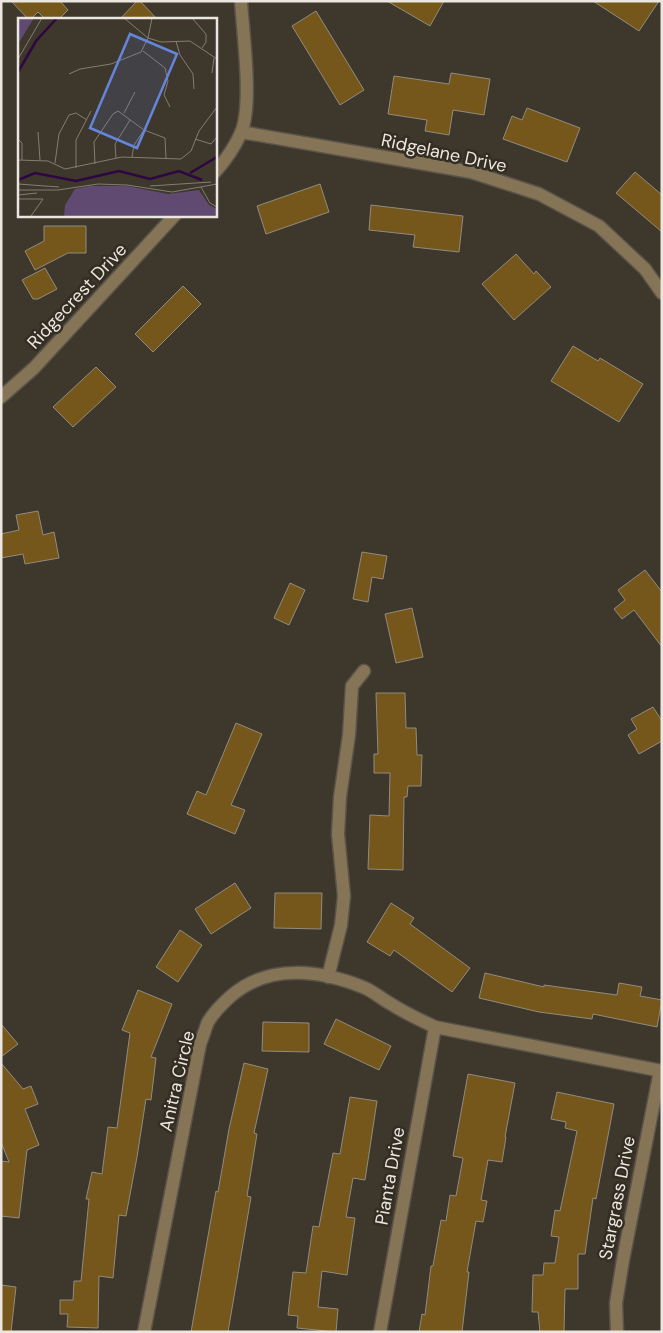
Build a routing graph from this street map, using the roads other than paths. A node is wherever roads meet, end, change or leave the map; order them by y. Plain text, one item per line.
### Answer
1 (241, 1) edge
2 (241, 132) junction
3 (216, 171) edge
4 (174, 216) edge
5 (662, 293) edge
6 (1, 397) edge
7 (364, 671) dead end
8 (328, 977) junction
9 (435, 1027) junction
10 (661, 1071) edge
11 (144, 1332) edge
12 (380, 1332) edge
13 (617, 1332) edge

1 - 2 street
2 - 3 street
2 - 5 street, Ridgelane Drive
4 - 6 street, Ridgecrest Drive
7 - 8 street
8 - 9 street, Anitra Circle
8 - 11 street, Anitra Circle
9 - 10 street, Anitra Circle
9 - 12 street, Pianta Drive
10 - 13 street, Stargrass Drive

